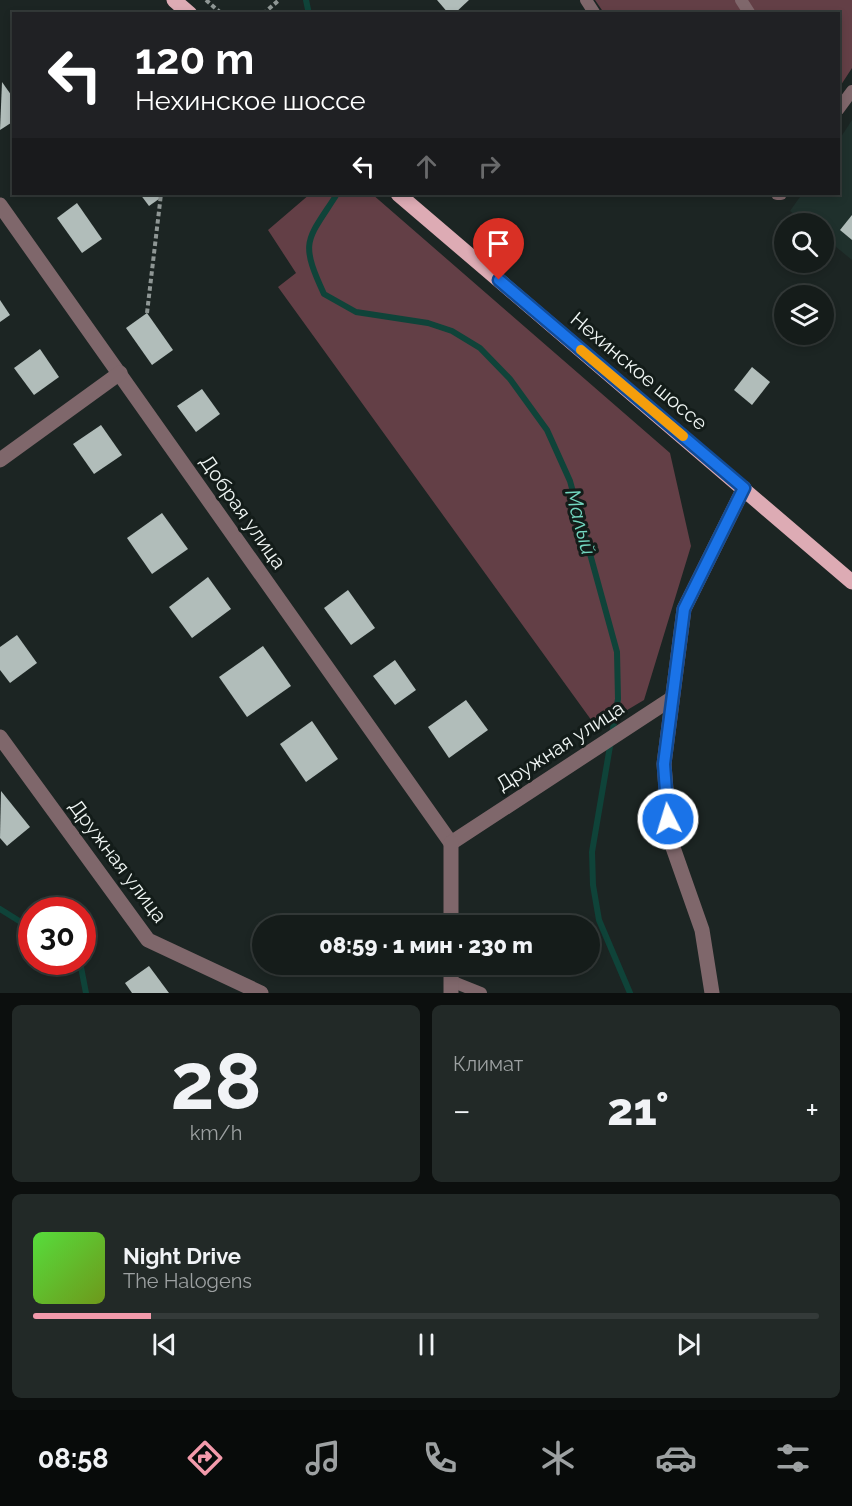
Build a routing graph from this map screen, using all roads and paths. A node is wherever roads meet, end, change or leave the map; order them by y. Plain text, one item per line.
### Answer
1 (174, 0) edge
2 (206, 0) edge
3 (279, 0) edge
4 (188, 12) edge
5 (220, 12) edge
6 (265, 12) edge
7 (852, 91) edge
8 (840, 107) edge
9 (161, 195) edge
10 (399, 195) edge
11 (0, 205) edge
12 (147, 313) dead end
13 (120, 373) junction
14 (0, 460) edge
15 (744, 488) junction
16 (852, 582) edge
17 (671, 699) junction
18 (0, 737) edge
19 (451, 843) junction
20 (451, 915) edge
21 (451, 987) edge
22 (261, 993) edge
23 (481, 993) edge
24 (712, 993) edge

1 - 4 main road
2 - 5 path
3 - 6 path
7 - 8 lane
9 - 12 path
10 - 15 main road, Нехинское шоссе
11 - 13 street, Добрая улица
13 - 14 street
13 - 19 street, Добрая улица
15 - 16 main road, Нехинское шоссе
15 - 17 street
17 - 19 street, Дружная улица
17 - 24 street
18 - 22 street, Дружная улица
19 - 20 street
21 - 23 lane

